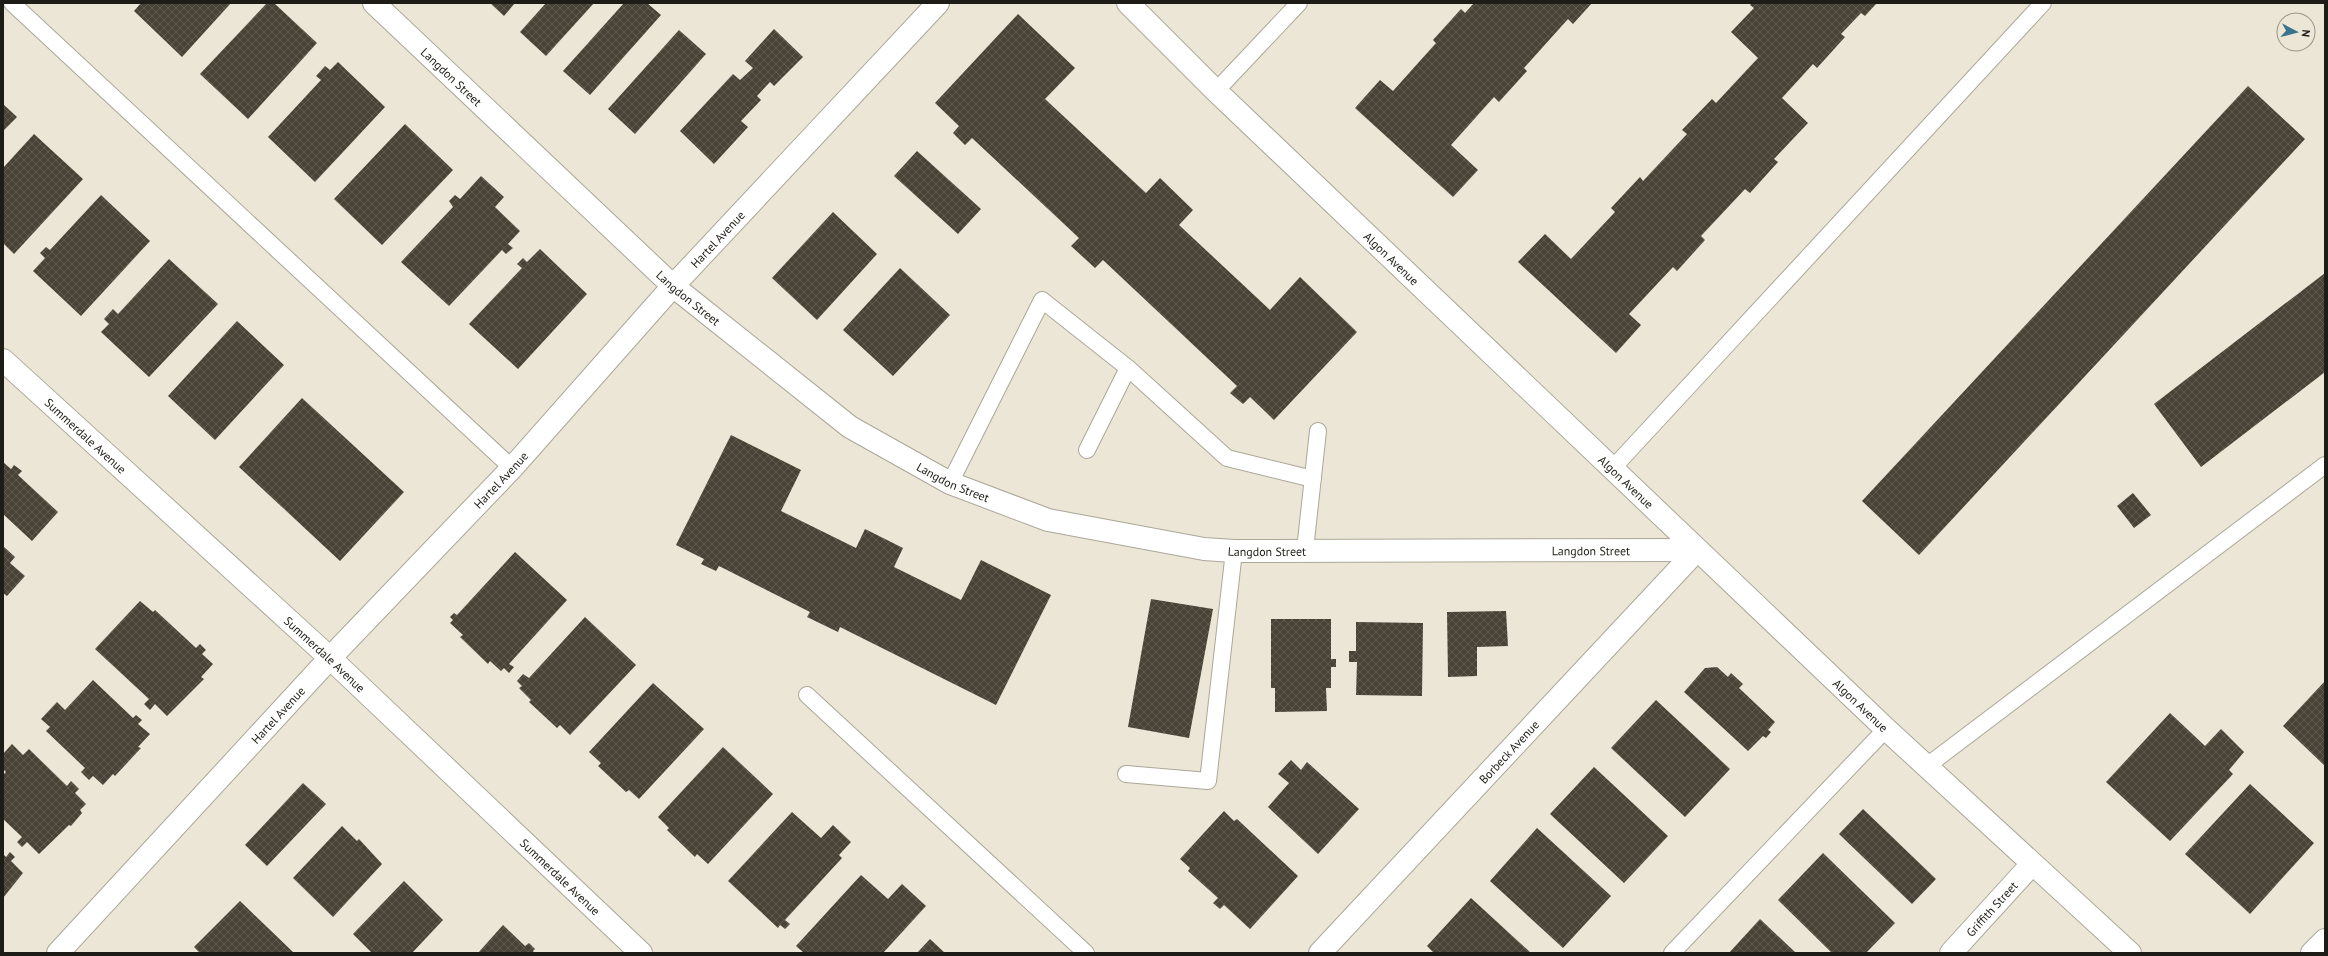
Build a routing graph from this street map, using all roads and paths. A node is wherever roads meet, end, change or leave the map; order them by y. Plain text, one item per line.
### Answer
1 (12, 3) edge
2 (374, 3) edge
3 (938, 3) edge
4 (1128, 3) edge
5 (1299, 3) edge
6 (2043, 3) edge
7 (1216, 91) junction
8 (673, 286) junction
9 (3, 360) edge
10 (1128, 368) junction
11 (1318, 431) dead end
12 (1088, 450) dead end
13 (2325, 465) edge
14 (512, 468) junction
15 (1612, 469) junction
16 (1313, 479) junction
17 (950, 483) junction
18 (1305, 550) junction
19 (1697, 550) junction
20 (1234, 551) junction
21 (330, 658) junction
22 (807, 695) dead end
23 (1886, 729) junction
24 (1927, 766) junction
25 (1126, 774) dead end
26 (2032, 864) junction
27 (2325, 940) edge
28 (58, 953) edge
29 (641, 953) edge
30 (1086, 953) edge
31 (1320, 953) edge
32 (1672, 953) edge
33 (1951, 953) edge
34 (2130, 953) edge
35 (2312, 953) edge

1 - 14 lane
2 - 8 street, Langdon Street
3 - 8 street, Hartel Avenue
4 - 7 street, Algon Avenue
5 - 7 lane
6 - 15 lane
7 - 15 street, Algon Avenue
8 - 14 street, Hartel Avenue
8 - 17 street, Langdon Street
9 - 21 street, Summerdale Avenue
10 - 12 lane
10 - 16 lane
10 - 17 lane
11 - 16 lane
13 - 24 lane
14 - 21 street, Hartel Avenue
15 - 19 street, Algon Avenue
16 - 18 lane
17 - 20 street, Langdon Street
18 - 19 street, Langdon Street
18 - 20 street, Langdon Street
19 - 23 street, Algon Avenue
19 - 31 street, Borbeck Avenue
20 - 25 lane
21 - 28 street, Hartel Avenue
21 - 29 street, Summerdale Avenue
22 - 30 lane
23 - 24 street, Algon Avenue
23 - 32 lane
24 - 26 street, Algon Avenue
26 - 33 street, Griffith Street
26 - 34 street, Algon Avenue
27 - 35 street

